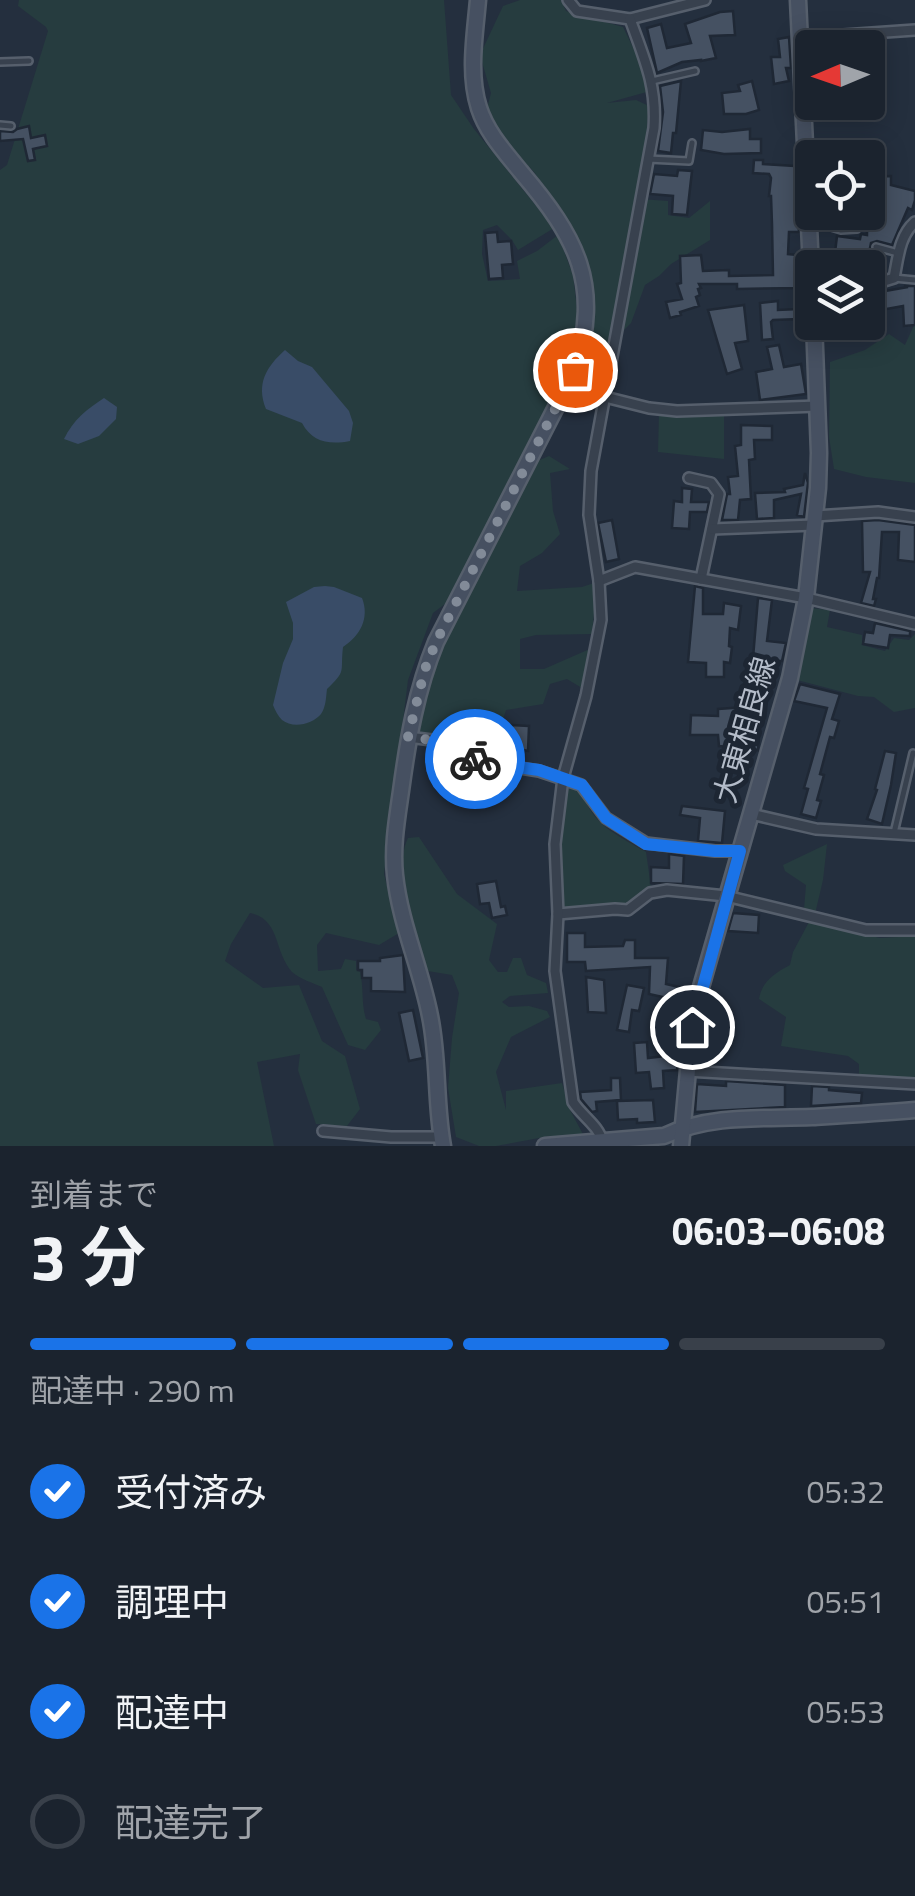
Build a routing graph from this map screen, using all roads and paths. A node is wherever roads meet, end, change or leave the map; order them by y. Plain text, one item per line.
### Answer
1 (478, 0) edge
2 (568, 0) edge
3 (705, 0) edge
4 (798, 0) edge
5 (630, 19) junction
6 (800, 30) edge
7 (915, 30) edge
8 (885, 32) edge
9 (29, 61) dead end
10 (0, 62) edge
11 (695, 72) dead end
12 (652, 81) junction
13 (0, 125) edge
14 (11, 126) dead end
15 (692, 143) dead end
16 (648, 160) junction
17 (915, 222) edge
18 (876, 247) dead end
19 (899, 253) junction
20 (894, 278) junction
21 (915, 280) edge
22 (885, 281) edge
23 (815, 340) edge
24 (605, 397) junction
25 (818, 406) junction
26 (689, 478) dead end
27 (915, 517) edge
28 (814, 521) junction
29 (712, 529) junction
30 (701, 579) junction
31 (599, 581) junction
32 (806, 598) junction
33 (915, 624) edge
34 (408, 737) junction
35 (913, 753) edge
36 (563, 778) junction
37 (751, 814) junction
38 (894, 834) junction
39 (915, 835) edge
40 (740, 851) junction
41 (726, 896) junction
42 (558, 914) junction
43 (915, 930) edge
44 (687, 1071) junction
45 (915, 1084) edge
46 (915, 1110) edge
47 (682, 1127) junction
48 (323, 1130) dead end
49 (442, 1141) edge
50 (602, 1141) junction
51 (545, 1146) edge
52 (682, 1146) edge

1 - 34 street
2 - 5 street
3 - 5 street
4 - 6 street
5 - 12 street
7 - 8 street
9 - 10 lane
11 - 12 lane
12 - 16 street
13 - 14 lane
15 - 16 lane
16 - 24 street
17 - 19 street
18 - 19 lane
19 - 20 street
20 - 21 lane
20 - 22 street
23 - 25 street, 大東相良線
24 - 25 street
24 - 31 street
25 - 28 street, 大東相良線
26 - 29 street
27 - 28 street
28 - 29 street
28 - 32 street, 大東相良線
29 - 30 street
30 - 31 street
30 - 32 street
31 - 36 street
32 - 33 street
32 - 37 street, 大東相良線
34 - 36 street
34 - 49 street
35 - 38 lane
36 - 40 street
36 - 42 street
37 - 38 street
37 - 40 street, 大東相良線
38 - 39 street
40 - 41 street, 大東相良線
41 - 42 street
41 - 43 street
41 - 44 street, 大東相良線
42 - 50 street
44 - 45 street
44 - 47 street, 大東相良線
46 - 47 street
47 - 50 street
47 - 52 street, 大東相良線
48 - 49 street
50 - 51 street

